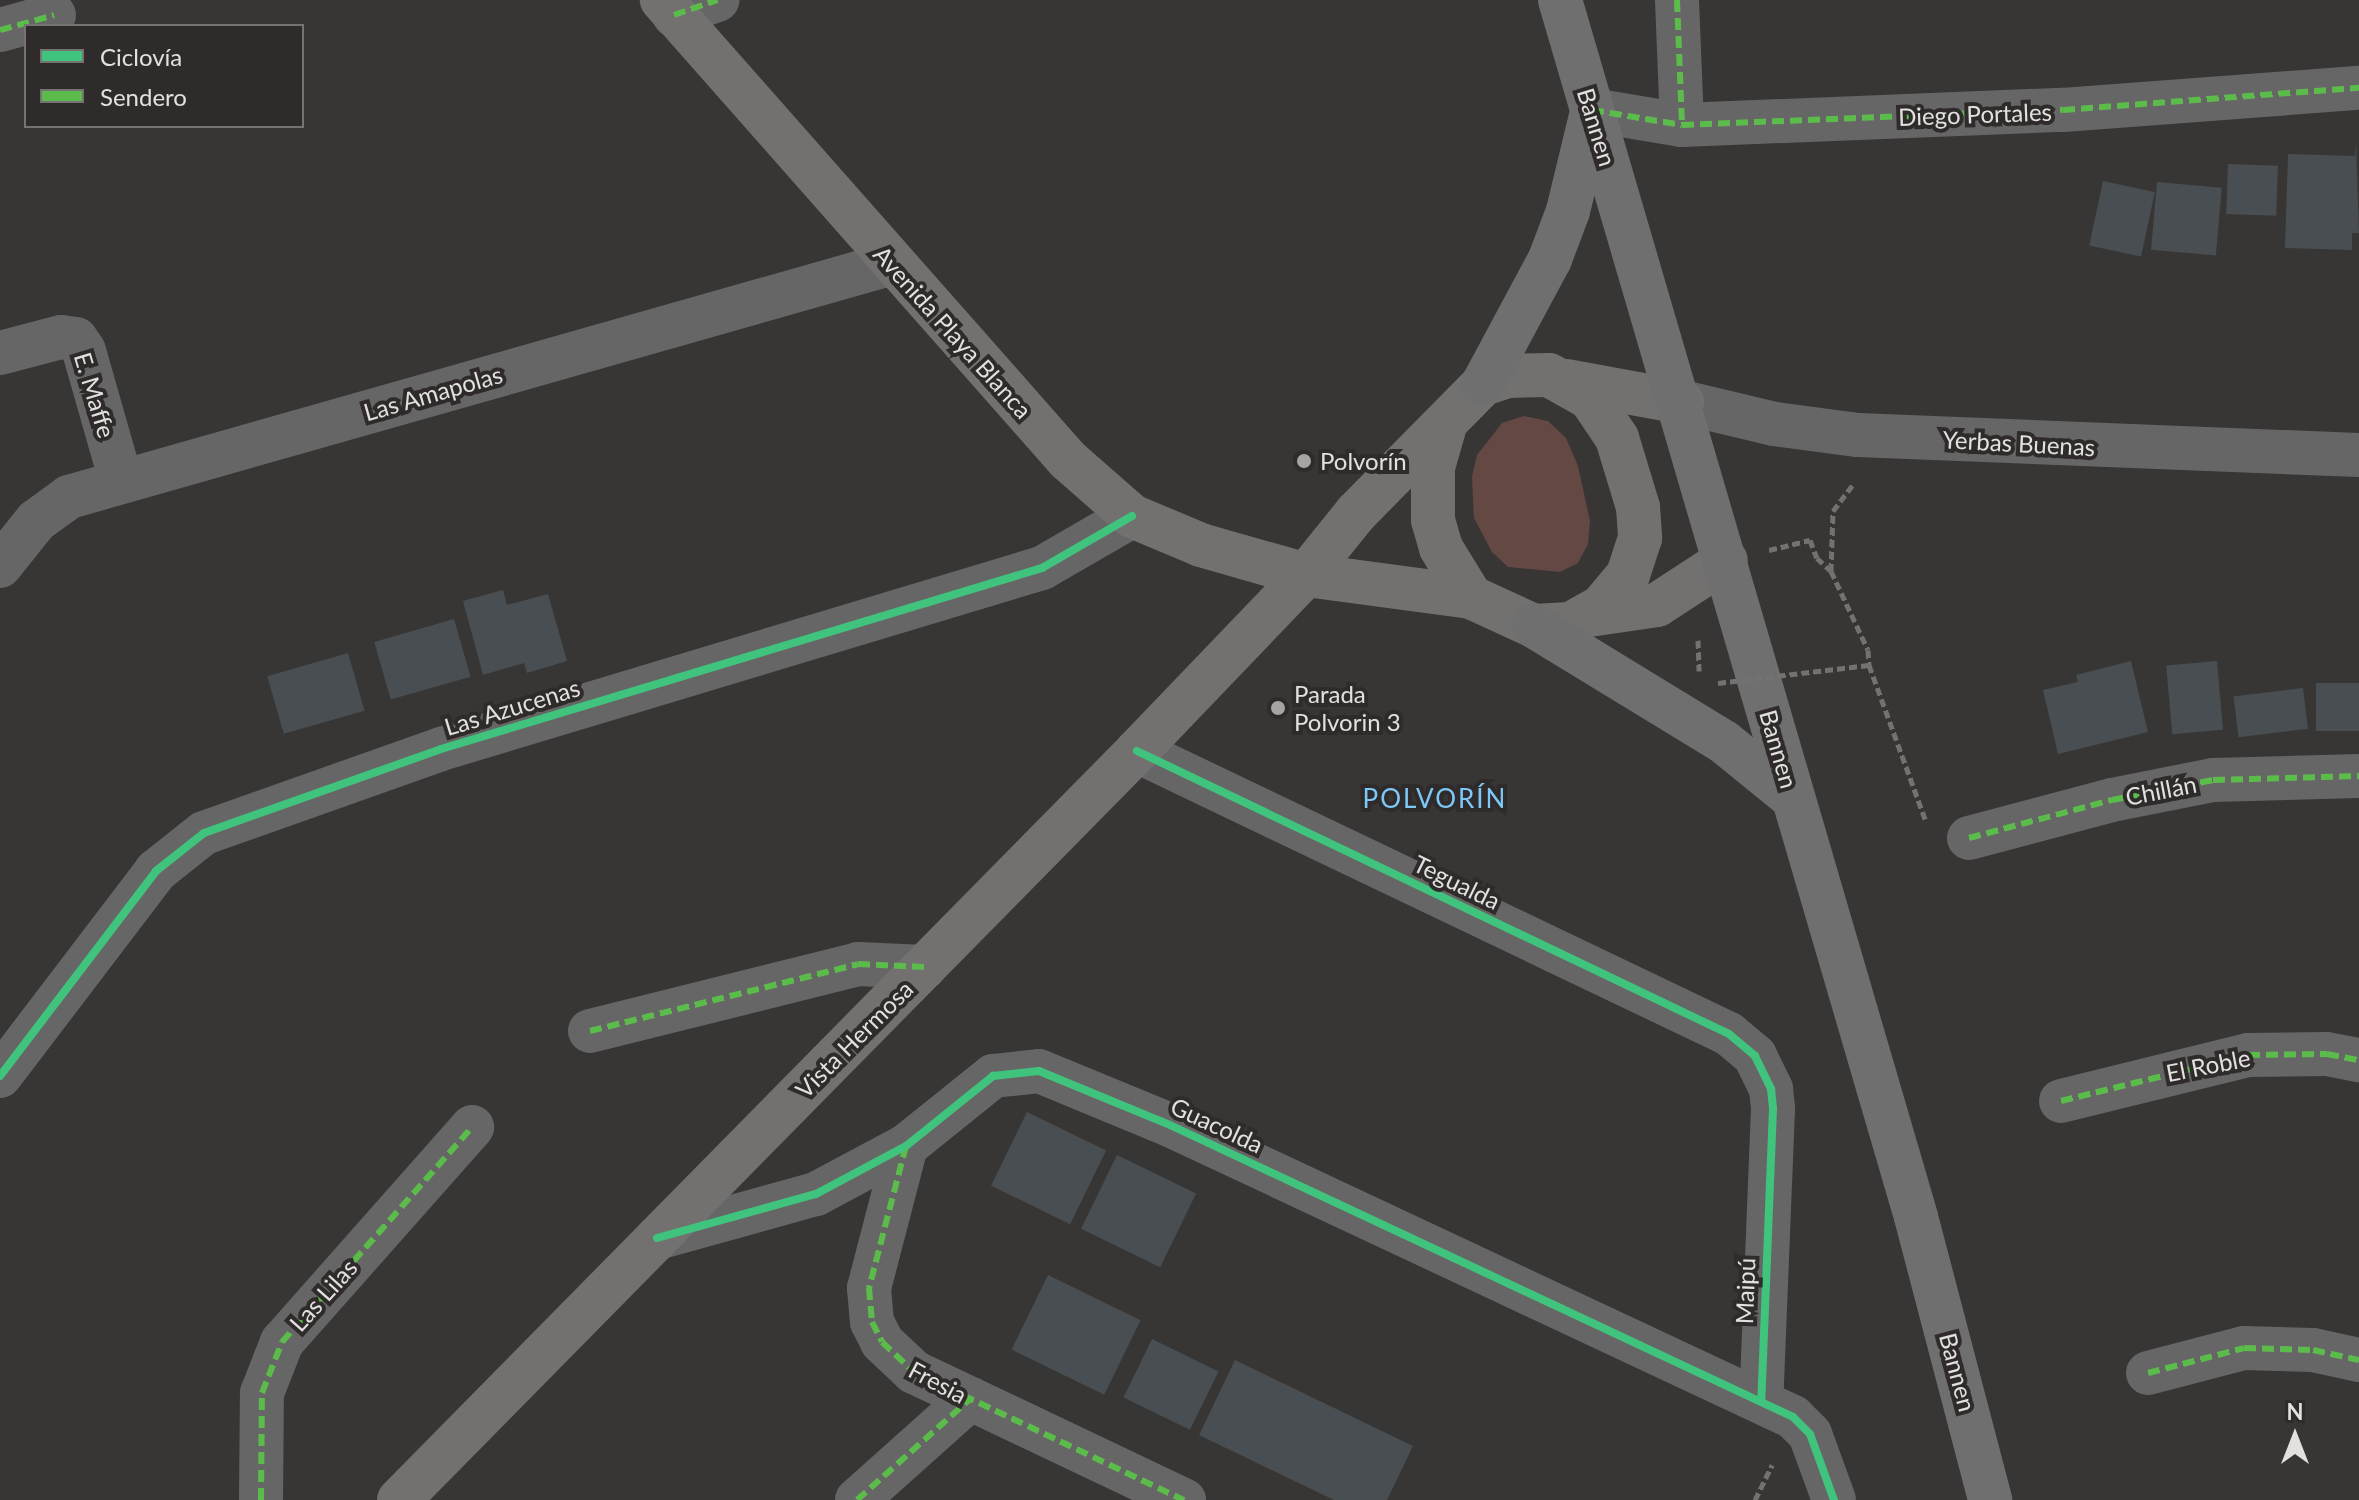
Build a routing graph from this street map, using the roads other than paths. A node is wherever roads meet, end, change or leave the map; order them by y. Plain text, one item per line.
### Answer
1 (717, 0) edge
2 (1560, 0) edge
3 (1677, 0) edge
4 (668, 8) edge
5 (54, 15) dead end
6 (0, 30) edge
7 (2359, 88) edge
8 (1592, 110) junction
9 (1682, 125) junction
10 (893, 263) junction
11 (0, 353) edge
12 (1563, 380) junction
13 (1483, 384) junction
14 (1682, 402) junction
15 (1444, 429) junction
16 (2359, 455) edge
17 (121, 481) junction
18 (1132, 516) junction
19 (1726, 560) junction
20 (0, 566) edge
21 (1306, 575) junction
22 (1471, 597) junction
23 (1589, 615) junction
24 (1534, 626) junction
25 (1137, 751) junction
26 (2359, 776) edge
27 (1793, 798) junction
28 (1969, 838) road end
29 (925, 967) junction
30 (590, 1031) dead end
31 (1755, 1056) joint
32 (2359, 1060) edge
33 (0, 1076) edge
34 (2061, 1101) dead end
35 (472, 1127) dead end
36 (906, 1146) junction
37 (657, 1238) junction
38 (2359, 1360) edge
39 (2148, 1373) dead end
40 (970, 1399) junction
41 (1761, 1402) junction
42 (261, 1500) edge
43 (399, 1500) edge
44 (857, 1500) edge
45 (1184, 1500) edge
46 (1834, 1500) edge
47 (1990, 1500) edge

1 - 4 street
2 - 8 main road, Bannen
3 - 9 street
4 - 10 main road, Avenida Playa Blanca
5 - 6 street
7 - 9 street, Diego Portales
8 - 9 street, Diego Portales
8 - 13 main road
8 - 14 main road, Bannen
10 - 17 street, Las Amapolas
10 - 18 main road, Avenida Playa Blanca
11 - 17 street, E. Maffe
12 - 13 main road
12 - 14 main road
12 - 23 main road
13 - 15 main road, Vista Hermosa
14 - 16 street, Yerbas Buenas
14 - 19 main road, Bannen
15 - 21 main road, Vista Hermosa
15 - 22 main road, Vista Hermosa
17 - 20 street, Las Amapolas
18 - 21 main road, Avenida Playa Blanca
18 - 33 street, Las Azucenas
19 - 23 main road
19 - 27 main road, Bannen
21 - 22 main road
21 - 25 main road, Vista Hermosa
22 - 24 main road
23 - 24 main road
24 - 27 main road
25 - 29 main road, Vista Hermosa
25 - 31 street, Tegualda
26 - 28 street, Chillán
27 - 47 main road, Bannen
29 - 30 street
29 - 37 main road, Vista Hermosa
31 - 41 street, Maipú
32 - 34 street, El Roble
35 - 42 street, Las Lilas
36 - 37 street, Guacolda
36 - 40 street, Fresia
36 - 41 street, Guacolda
37 - 43 main road, Vista Hermosa
38 - 39 street
40 - 44 street
40 - 45 street, Fresia
41 - 46 street

